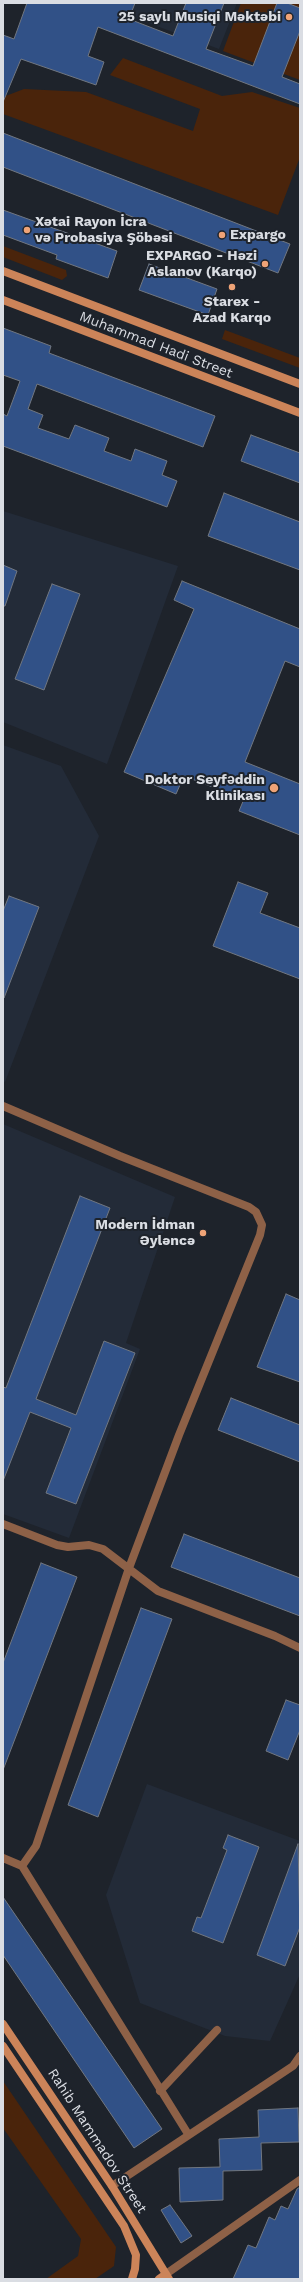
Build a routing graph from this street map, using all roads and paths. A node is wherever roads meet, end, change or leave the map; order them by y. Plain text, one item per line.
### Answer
1 (3, 271) edge
2 (3, 300) edge
3 (300, 384) edge
4 (300, 414) edge
5 (3, 1106) edge
6 (3, 1524) edge
7 (129, 1568) junction
8 (300, 1648) edge
9 (3, 1858) edge
10 (22, 1866) junction
11 (3, 2024) edge
12 (217, 2030) dead end
13 (3, 2046) edge
14 (300, 2056) edge
15 (160, 2091) junction
16 (188, 2134) junction
17 (300, 2180) edge
18 (112, 2186) junction
19 (168, 2276) edge
20 (132, 2279) edge
21 (159, 2279) edge

1 - 3 street, Muhammad Hadi Street
2 - 4 street, Muhammad Hadi Street
5 - 7 street
6 - 7 street
7 - 8 street
7 - 10 street
9 - 10 street
10 - 15 street
11 - 18 street, Rahib Mammadov Street
12 - 15 street
13 - 20 street, Rahib Mammadov Street
14 - 16 street
15 - 16 street
16 - 18 street
17 - 19 street
18 - 19 street, Rahib Mammadov Street
19 - 21 street

